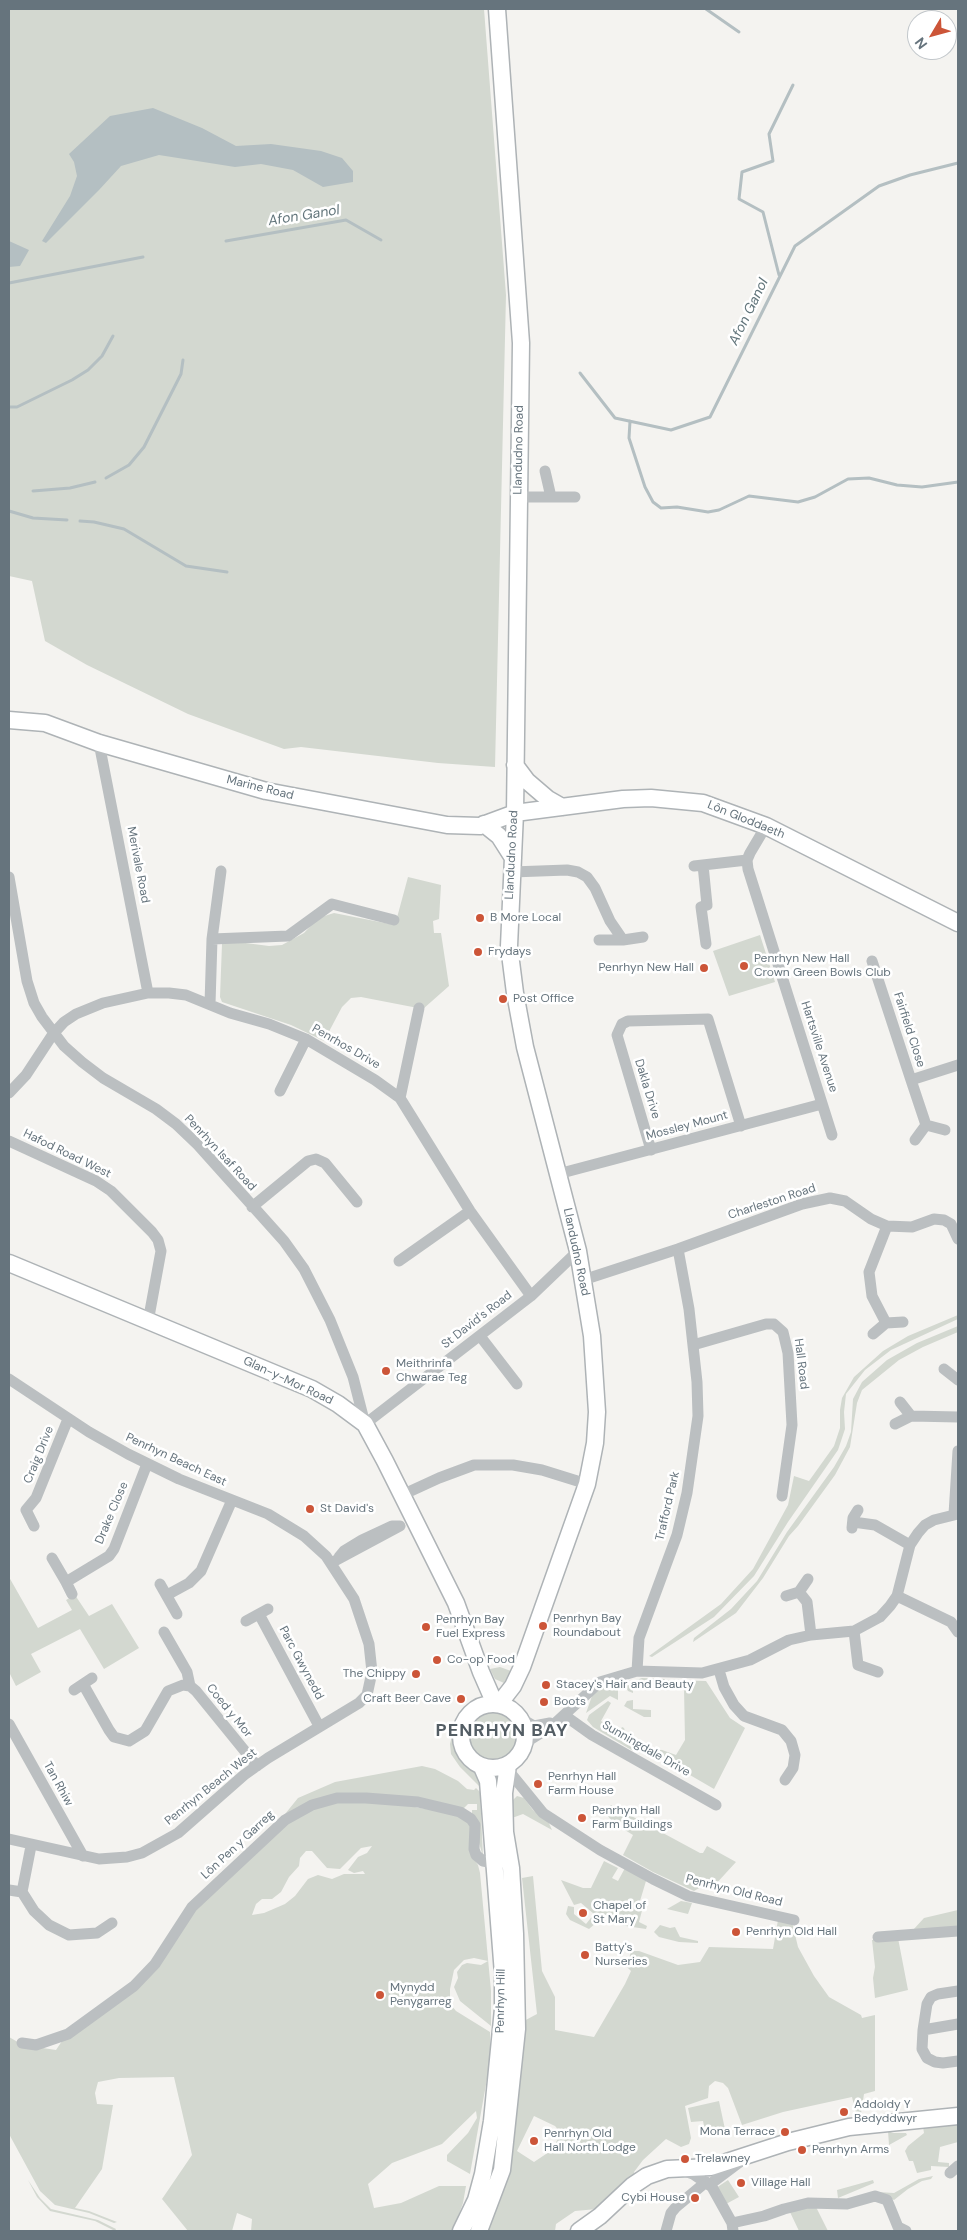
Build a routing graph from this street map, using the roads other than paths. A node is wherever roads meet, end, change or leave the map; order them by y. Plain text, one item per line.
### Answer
1 (497, 9) edge
2 (545, 471) dead end
3 (519, 497) junction
4 (551, 497) junction
5 (575, 497) dead end
6 (9, 720) edge
7 (100, 743) junction
8 (515, 765) junction
9 (562, 807) junction
10 (515, 814) junction
11 (484, 824) junction
12 (766, 826) junction
13 (747, 860) junction
14 (512, 865) junction
15 (221, 872) dead end
16 (9, 877) edge
17 (394, 920) dead end
18 (958, 923) edge
19 (643, 937) dead end
20 (212, 939) junction
21 (599, 940) dead end
22 (623, 940) junction
23 (706, 944) dead end
24 (872, 961) dead end
25 (148, 993) junction
26 (210, 1004) junction
27 (419, 1008) dead end
28 (53, 1034) junction
29 (306, 1039) junction
30 (958, 1065) edge
31 (911, 1080) junction
32 (280, 1090) dead end
33 (9, 1093) edge
34 (400, 1098) junction
35 (822, 1104) junction
36 (926, 1125) junction
37 (740, 1126) junction
38 (945, 1130) dead end
39 (832, 1135) dead end
40 (915, 1140) dead end
41 (9, 1141) edge
42 (651, 1150) junction
43 (558, 1174) junction
44 (356, 1196) dead end
45 (252, 1207) junction
46 (470, 1211) junction
47 (886, 1226) junction
48 (958, 1239) edge
49 (678, 1249) junction
50 (578, 1251) junction
51 (399, 1261) dead end
52 (9, 1263) edge
53 (583, 1280) junction
54 (531, 1296) junction
55 (148, 1322) junction
56 (903, 1322) dead end
57 (886, 1323) junction
58 (873, 1334) dead end
59 (480, 1336) junction
60 (693, 1346) junction
61 (944, 1369) dead end
62 (9, 1379) edge
63 (958, 1380) edge
64 (517, 1384) dead end
65 (900, 1402) dead end
66 (911, 1416) junction
67 (958, 1417) edge
68 (68, 1419) junction
69 (365, 1424) junction
70 (895, 1424) dead end
71 (958, 1451) edge
72 (148, 1464) junction
73 (587, 1484) junction
74 (402, 1495) junction
75 (782, 1496) dead end
76 (232, 1500) junction
77 (858, 1510) dead end
78 (956, 1514) edge
79 (407, 1523) junction
80 (34, 1526) dead end
81 (910, 1545) junction
82 (52, 1558) dead end
83 (335, 1560) junction
84 (808, 1579) dead end
85 (66, 1582) junction
86 (160, 1584) dead end
87 (799, 1592) junction
88 (72, 1594) dead end
89 (166, 1595) junction
90 (786, 1596) dead end
91 (897, 1596) junction
92 (177, 1614) dead end
93 (246, 1621) dead end
94 (164, 1632) dead end
95 (854, 1632) junction
96 (958, 1632) edge
97 (812, 1634) junction
98 (719, 1670) junction
99 (637, 1671) junction
100 (481, 1672) junction
101 (878, 1672) dead end
102 (517, 1679) junction
103 (83, 1684) dead end
104 (190, 1686) junction
105 (497, 1704) junction
106 (476, 1709) junction
107 (519, 1716) junction
108 (561, 1717) junction
109 (9, 1724) edge
110 (319, 1726) junction
111 (524, 1746) junction
112 (256, 1766) junction
113 (482, 1767) junction
114 (508, 1768) junction
115 (785, 1780) dead end
116 (521, 1786) junction
117 (504, 1793) junction
118 (716, 1805) dead end
119 (9, 1840) edge
120 (31, 1846) junction
121 (82, 1856) junction
122 (494, 1863) junction
123 (9, 1890) edge
124 (22, 1892) junction
125 (794, 1920) dead end
126 (112, 1923) dead end
127 (958, 1931) edge
128 (878, 1937) dead end
129 (958, 1991) edge
130 (958, 2024) edge
131 (922, 2030) junction
132 (22, 2043) dead end
133 (958, 2061) edge
134 (958, 2116) edge
135 (746, 2156) junction
136 (676, 2168) junction
137 (708, 2183) junction
138 (733, 2228) edge
139 (461, 2231) edge
140 (479, 2231) edge
141 (579, 2231) edge
142 (666, 2231) edge
143 (906, 2231) edge

1 - 3 main road, Llandudno Road
2 - 4 street
3 - 4 street
3 - 8 main road, Llandudno Road
4 - 5 street
6 - 7 main road, Marine Road
7 - 11 main road, Marine Road
7 - 25 street, Merivale Road
8 - 9 main road
8 - 10 main road, Llandudno Road
9 - 10 main road, Lôn Gloddaeth
9 - 12 main road, Lôn Gloddaeth
10 - 11 main road, Marine Road
10 - 14 main road, Llandudno Road
11 - 14 main road
12 - 13 street
12 - 18 main road, Lôn Gloddaeth
13 - 23 street
13 - 35 street, Hartsville Avenue
14 - 22 street
14 - 43 main road, Llandudno Road
15 - 20 street
16 - 28 street, Penrhyn Isaf Road
17 - 20 street
19 - 22 street
20 - 26 street
21 - 22 street
24 - 31 street, Fairfield Close
25 - 26 street, Penrhos Drive
25 - 28 street, Penrhos Drive
26 - 29 street, Penrhos Drive
27 - 34 street
28 - 33 street, Penrhos Drive
28 - 45 street, Penrhyn Isaf Road
29 - 32 street
29 - 34 street, Penrhos Drive
30 - 31 street, Fairfield Close
31 - 36 street, Fairfield Close
34 - 46 street, Penrhos Drive
35 - 37 street, Mossley Mount
35 - 39 street, Hartsville Avenue
36 - 38 street
36 - 40 street
37 - 42 street, Mossley Mount
37 - 42 street, Dakla Drive
41 - 55 street, Hafod Road West
42 - 43 street, Mossley Mount
43 - 50 main road, Llandudno Road
44 - 45 street
45 - 69 street, Penrhyn Isaf Road
46 - 51 street
46 - 54 street, Penrhos Drive
47 - 48 street, Charleston Road
47 - 49 street, Charleston Road
47 - 57 street
49 - 53 street, Charleston Road
49 - 60 street, Trafford Park
50 - 53 main road, Llandudno Road
50 - 54 street, St David's Road
52 - 55 main road, Glan-y-Mor Road
53 - 73 main road, Llandudno Road
54 - 59 street, St David's Road
55 - 69 main road, Glan-y-Mor Road
56 - 57 street
57 - 58 street
59 - 64 street
59 - 69 street, St David's Road
60 - 75 street, Hall Road
60 - 99 street, Trafford Park
61 - 63 street
62 - 68 street, Penrhyn Beach East
65 - 66 street
66 - 67 street
66 - 70 street
68 - 72 street, Penrhyn Beach East
68 - 80 street, Craig Drive
69 - 74 main road, Glan-y-Mor Road
71 - 78 street
72 - 76 street, Penrhyn Beach East
72 - 85 street, Drake Close
73 - 74 street
73 - 102 main road, Llandudno Road
74 - 79 main road, Glan-y-Mor Road
76 - 83 street, Penrhyn Beach East
76 - 89 street
77 - 81 street
78 - 81 street
79 - 83 street
79 - 100 main road, Glan-y-Mor Road
81 - 91 street
82 - 85 street
83 - 110 street, Penrhyn Beach West
84 - 87 street
85 - 88 street
86 - 89 street
87 - 90 street
87 - 97 street
89 - 92 street
91 - 95 street
91 - 96 street
93 - 110 street, Parc Gwynedd
94 - 104 street, Coed y Mor
95 - 97 street
95 - 101 street
97 - 98 street
98 - 99 street
98 - 115 street
99 - 108 street
100 - 105 main road
100 - 106 main road
102 - 105 main road, Llandudno Road
102 - 107 main road, Llandudno Road
103 - 104 street, Coed y Mor
104 - 112 street, Coed y Mor
105 - 106 main road
105 - 107 main road
106 - 113 main road
107 - 108 street
107 - 111 main road
108 - 111 street
108 - 118 street, Sunningdale Drive
109 - 121 street, Tan Rhiw
110 - 112 street, Penrhyn Beach West
111 - 114 main road
112 - 121 street, Penrhyn Beach West
113 - 114 main road
113 - 122 main road, Penrhyn Hill
114 - 116 street, Penrhyn Old Road
114 - 117 main road, Penrhyn Hill
116 - 117 street
116 - 125 street, Penrhyn Old Road
117 - 140 main road, Penrhyn Hill
119 - 120 street, Penrhyn Beach West
120 - 121 street, Penrhyn Beach West
120 - 124 street
122 - 132 street, Lôn Pen y Garreg
122 - 139 main road, Penrhyn Hill
123 - 124 street
124 - 126 street
127 - 128 street
129 - 131 street
130 - 131 street
131 - 133 street
134 - 135 main road
135 - 136 main road
135 - 137 street
136 - 137 street
136 - 141 main road
137 - 138 street
137 - 142 street
138 - 143 street

